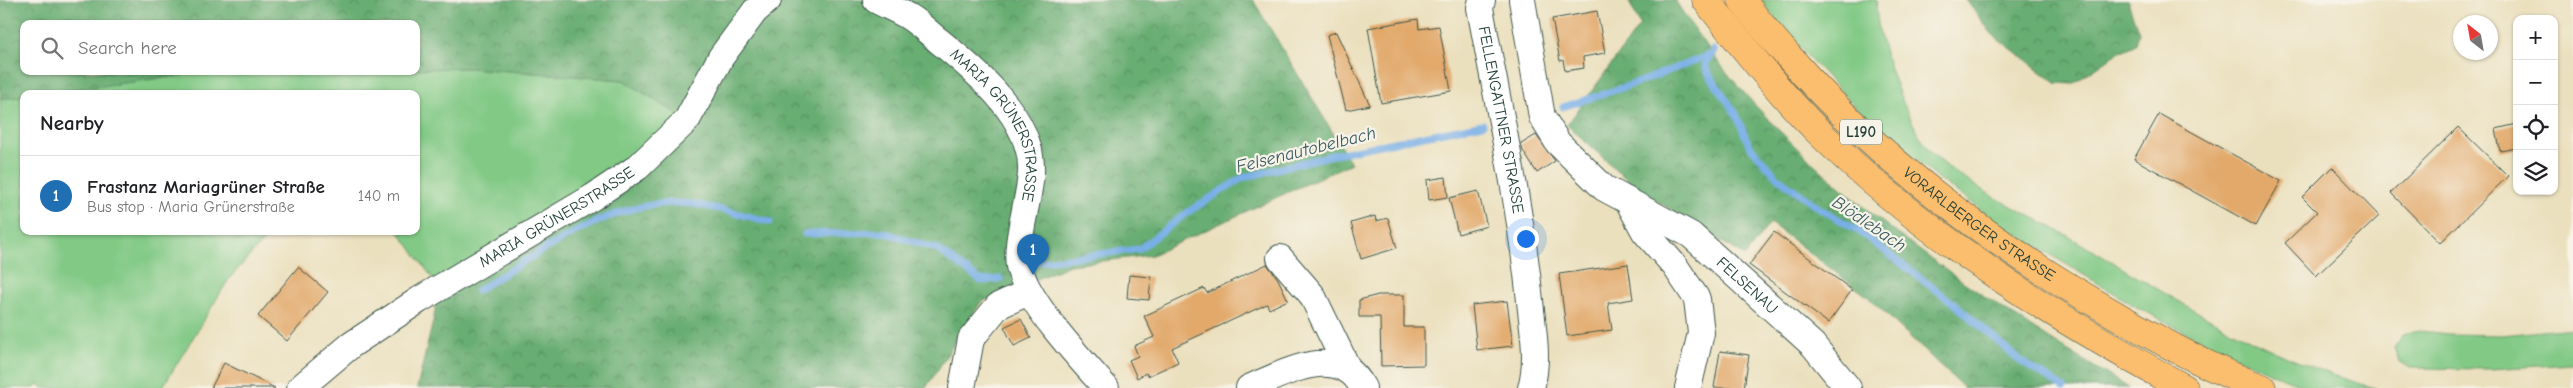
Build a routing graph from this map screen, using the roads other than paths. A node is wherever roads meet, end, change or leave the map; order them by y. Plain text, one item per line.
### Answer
1 (768, 0) edge
2 (876, 0) edge
3 (1482, 0) edge
4 (1522, 0) edge
5 (1706, 0) edge
6 (1742, 0) edge
7 (1628, 201) junction
8 (1280, 258) dead end
9 (1028, 292) junction
10 (1356, 379) edge
11 (300, 388) edge
12 (962, 388) edge
13 (1106, 388) edge
14 (1249, 388) edge
15 (1531, 388) edge
16 (1688, 388) edge
17 (1848, 388) edge
18 (2184, 388) edge
19 (2262, 388) edge

1 - 11 street, MARIA GRÜNERSTRASSE
2 - 9 street, MARIA GRÜNERSTRASSE
3 - 15 street, FELLENGATTNER STRASSE
4 - 7 street, FELSENAU
5 - 18 main road, VORARLBERGER STRASSE / L190
6 - 19 main road, VORARLBERGER STRASSE / L190
7 - 16 street
7 - 17 street, FELSENAU
8 - 10 street
9 - 12 street
9 - 13 street, MARIA GRÜNERSTRASSE
10 - 14 street

